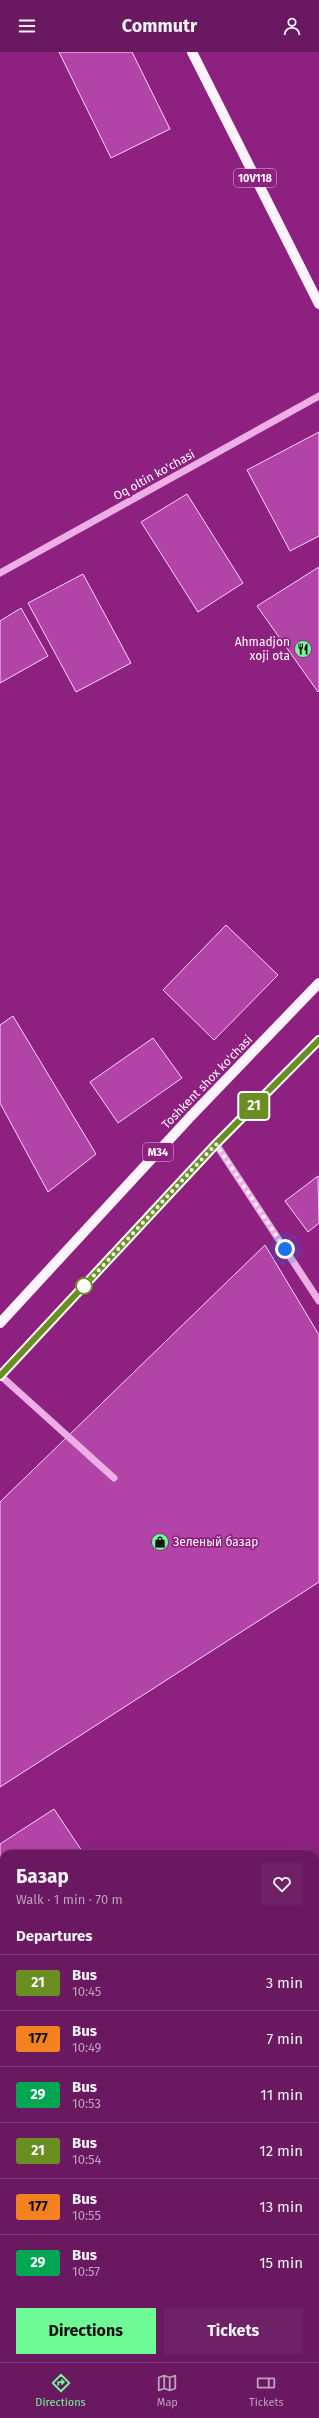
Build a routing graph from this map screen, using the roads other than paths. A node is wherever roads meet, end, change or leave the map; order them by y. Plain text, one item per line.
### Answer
1 (192, 52) edge
2 (319, 304) edge
3 (319, 396) edge
4 (0, 573) edge
5 (319, 983) edge
6 (319, 1040) edge
7 (216, 1144) junction
8 (319, 1301) edge
9 (0, 1322) edge
10 (0, 1376) edge
11 (114, 1478) dead end

1 - 2 main road, 10V118
3 - 4 street, Oq oltin ko'chasi
5 - 9 main road, Toshkent shox ko'chasi / M34
6 - 7 main road
7 - 8 street
7 - 10 main road
10 - 11 street

